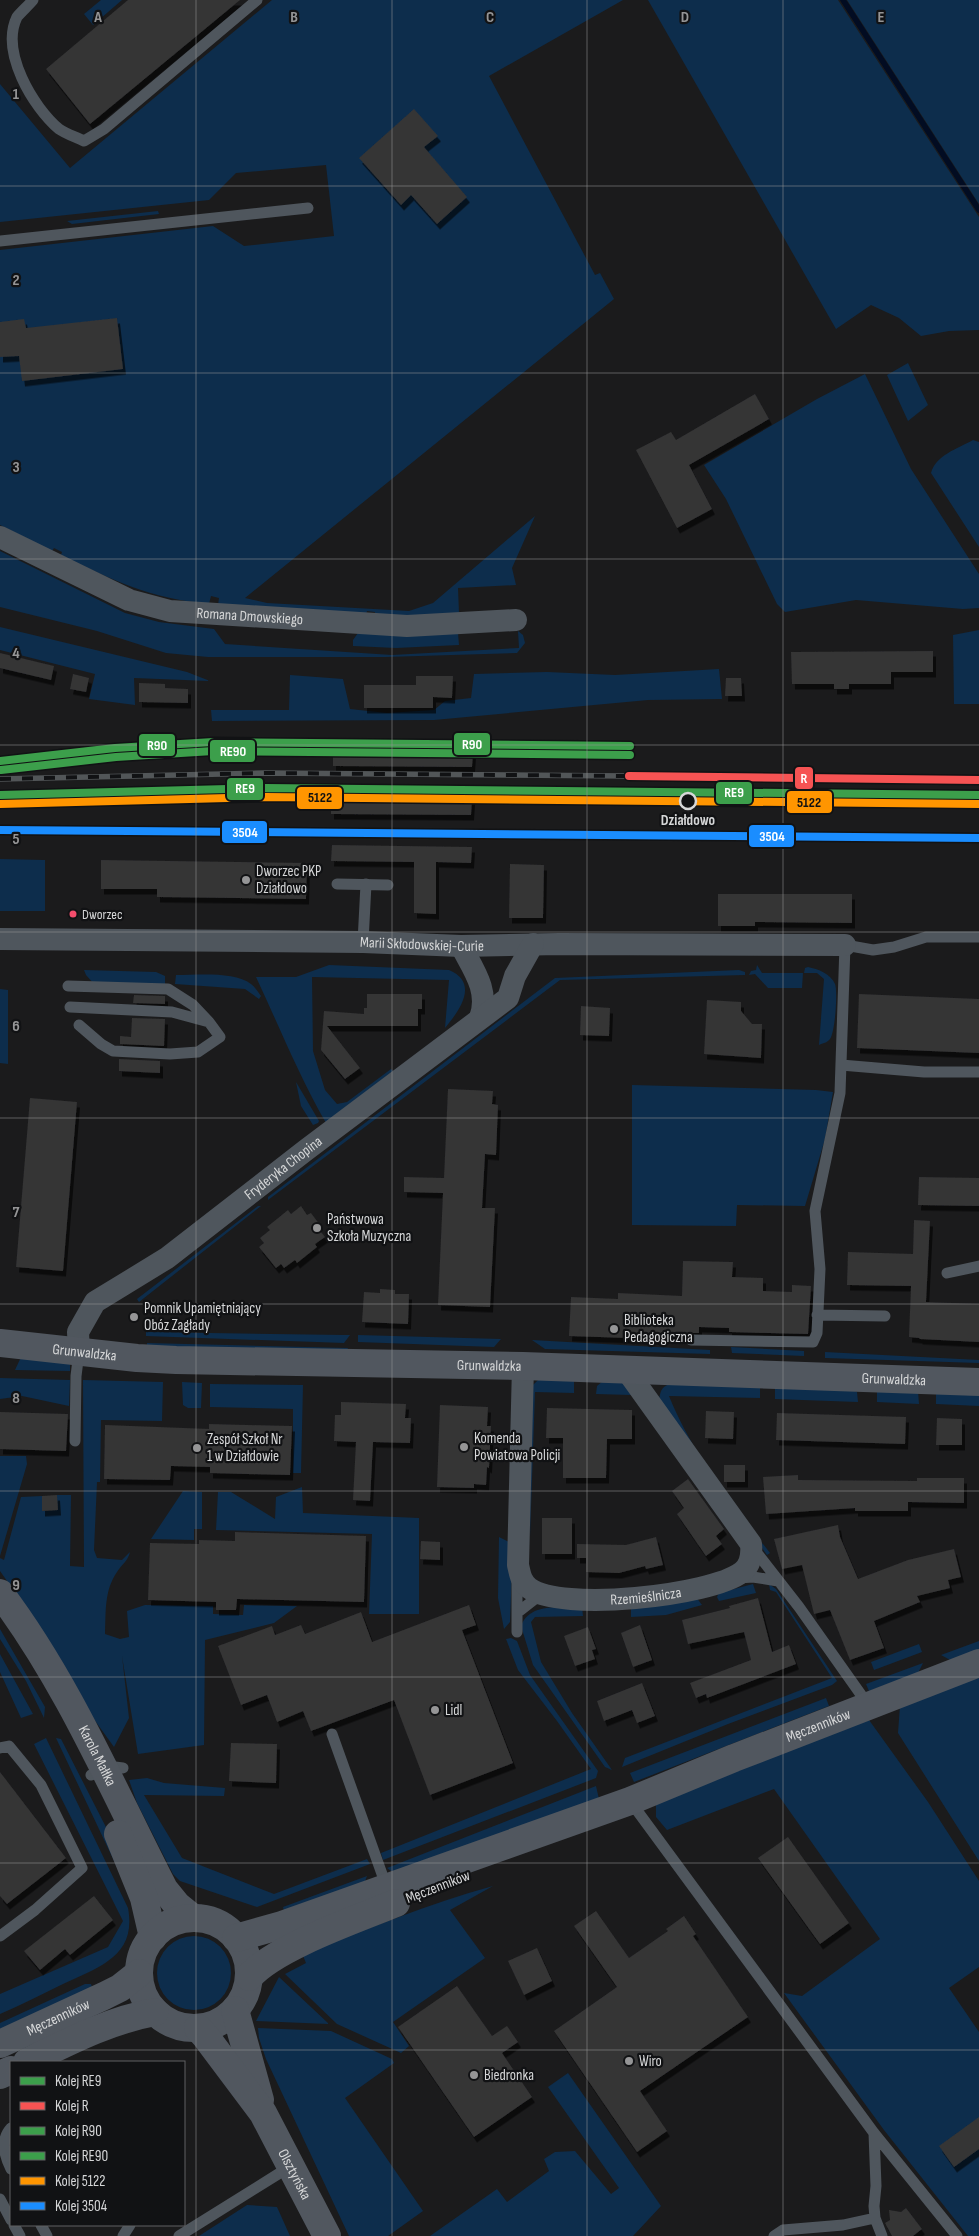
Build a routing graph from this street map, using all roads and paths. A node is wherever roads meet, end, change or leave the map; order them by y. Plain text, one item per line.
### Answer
1 (33, 0) edge
2 (257, 0) edge
3 (308, 208) dead end
4 (0, 241) edge
5 (0, 537) edge
6 (516, 620) dead end
7 (337, 884) dead end
8 (366, 884) junction
9 (388, 885) dead end
10 (979, 937) edge
11 (0, 939) edge
12 (363, 942) junction
13 (533, 944) junction
14 (845, 945) junction
15 (461, 946) junction
16 (498, 946) junction
17 (515, 976) junction
18 (480, 981) junction
19 (68, 986) dead end
20 (70, 1007) dead end
21 (480, 1018) junction
22 (209, 1022) junction
23 (79, 1025) dead end
24 (841, 1065) junction
25 (979, 1072) edge
26 (979, 1266) edge
27 (947, 1273) dead end
28 (817, 1314) junction
29 (885, 1316) dead end
30 (691, 1340) dead end
31 (0, 1343) edge
32 (79, 1352) junction
33 (523, 1366) junction
34 (627, 1371) junction
35 (979, 1382) edge
36 (75, 1441) dead end
37 (751, 1544) junction
38 (518, 1565) junction
39 (730, 1579) junction
40 (778, 1580) junction
41 (0, 1593) edge
42 (540, 1595) junction
43 (517, 1613) junction
44 (0, 1621) edge
45 (517, 1632) dead end
46 (979, 1663) edge
47 (869, 1706) junction
48 (332, 1734) dead end
49 (0, 1748) edge
50 (106, 1771) junction
51 (630, 1800) junction
52 (387, 1888) junction
53 (374, 1912) junction
54 (192, 1918) junction
55 (0, 1936) edge
56 (153, 1936) junction
57 (236, 1938) junction
58 (139, 1973) junction
59 (249, 1977) junction
60 (234, 2010) junction
61 (155, 2012) junction
62 (198, 2028) junction
63 (0, 2044) edge
64 (29, 2061) edge
65 (263, 2114) junction
66 (10, 2129) edge
67 (874, 2133) junction
68 (291, 2166) junction
69 (10, 2167) edge
70 (0, 2199) edge
71 (10, 2218) edge
72 (875, 2218) junction
73 (178, 2236) edge
74 (327, 2236) edge
75 (774, 2236) edge
76 (882, 2236) edge
77 (958, 2236) edge

1 - 2 lane
3 - 4 lane
5 - 6 street, Romana Dmowskiego
7 - 8 lane
8 - 9 lane
8 - 12 lane
10 - 14 lane
11 - 12 street, Marii Skłodowskiej-Curie
12 - 15 street, Marii Skłodowskiej-Curie
13 - 14 street, Marii Skłodowskiej-Curie
13 - 16 street, Marii Skłodowskiej-Curie
13 - 17 street, Fryderyka Chopina
14 - 24 lane
15 - 16 street, Marii Skłodowskiej-Curie
15 - 18 street
16 - 17 street
16 - 18 street
17 - 21 street, Fryderyka Chopina
18 - 21 street
19 - 22 lane
20 - 22 lane
21 - 32 street, Fryderyka Chopina
22 - 23 lane
24 - 25 lane
24 - 28 lane
26 - 27 lane
28 - 29 lane
28 - 30 lane
31 - 32 main road, Grunwaldzka
32 - 33 main road, Grunwaldzka
32 - 36 lane
33 - 34 main road, Grunwaldzka
33 - 38 street
34 - 35 main road, Grunwaldzka
34 - 37 street
37 - 39 street, Rzemieślnicza
37 - 40 lane
38 - 42 street
38 - 43 lane
39 - 40 lane
39 - 42 street, Rzemieślnicza
40 - 47 lane
41 - 50 main road, Karola Małłka
42 - 43 lane
43 - 45 lane
44 - 50 main road, Karola Małłka
46 - 47 main road, Męczenników
47 - 51 main road, Męczenników
48 - 52 lane
49 - 55 lane
50 - 54 main road, Karola Małłka
50 - 56 main road, Karola Małłka
51 - 52 main road, Męczenników
51 - 53 main road, Męczenników
51 - 67 lane
52 - 53 lane
52 - 57 main road, Męczenników
53 - 59 main road, Męczenników
54 - 56 main road
54 - 57 main road
56 - 58 main road
57 - 59 main road
58 - 61 main road
58 - 63 main road, Męczenników
59 - 60 main road
60 - 62 main road
60 - 65 main road, Olsztyńska
61 - 62 main road
61 - 64 main road, Męczenników
62 - 65 main road, Olsztyńska
65 - 68 main road, Olsztyńska
66 - 69 lane
67 - 72 lane
67 - 77 lane
68 - 73 lane
68 - 74 main road, Olsztyńska
70 - 71 lane
72 - 75 lane
72 - 76 lane

